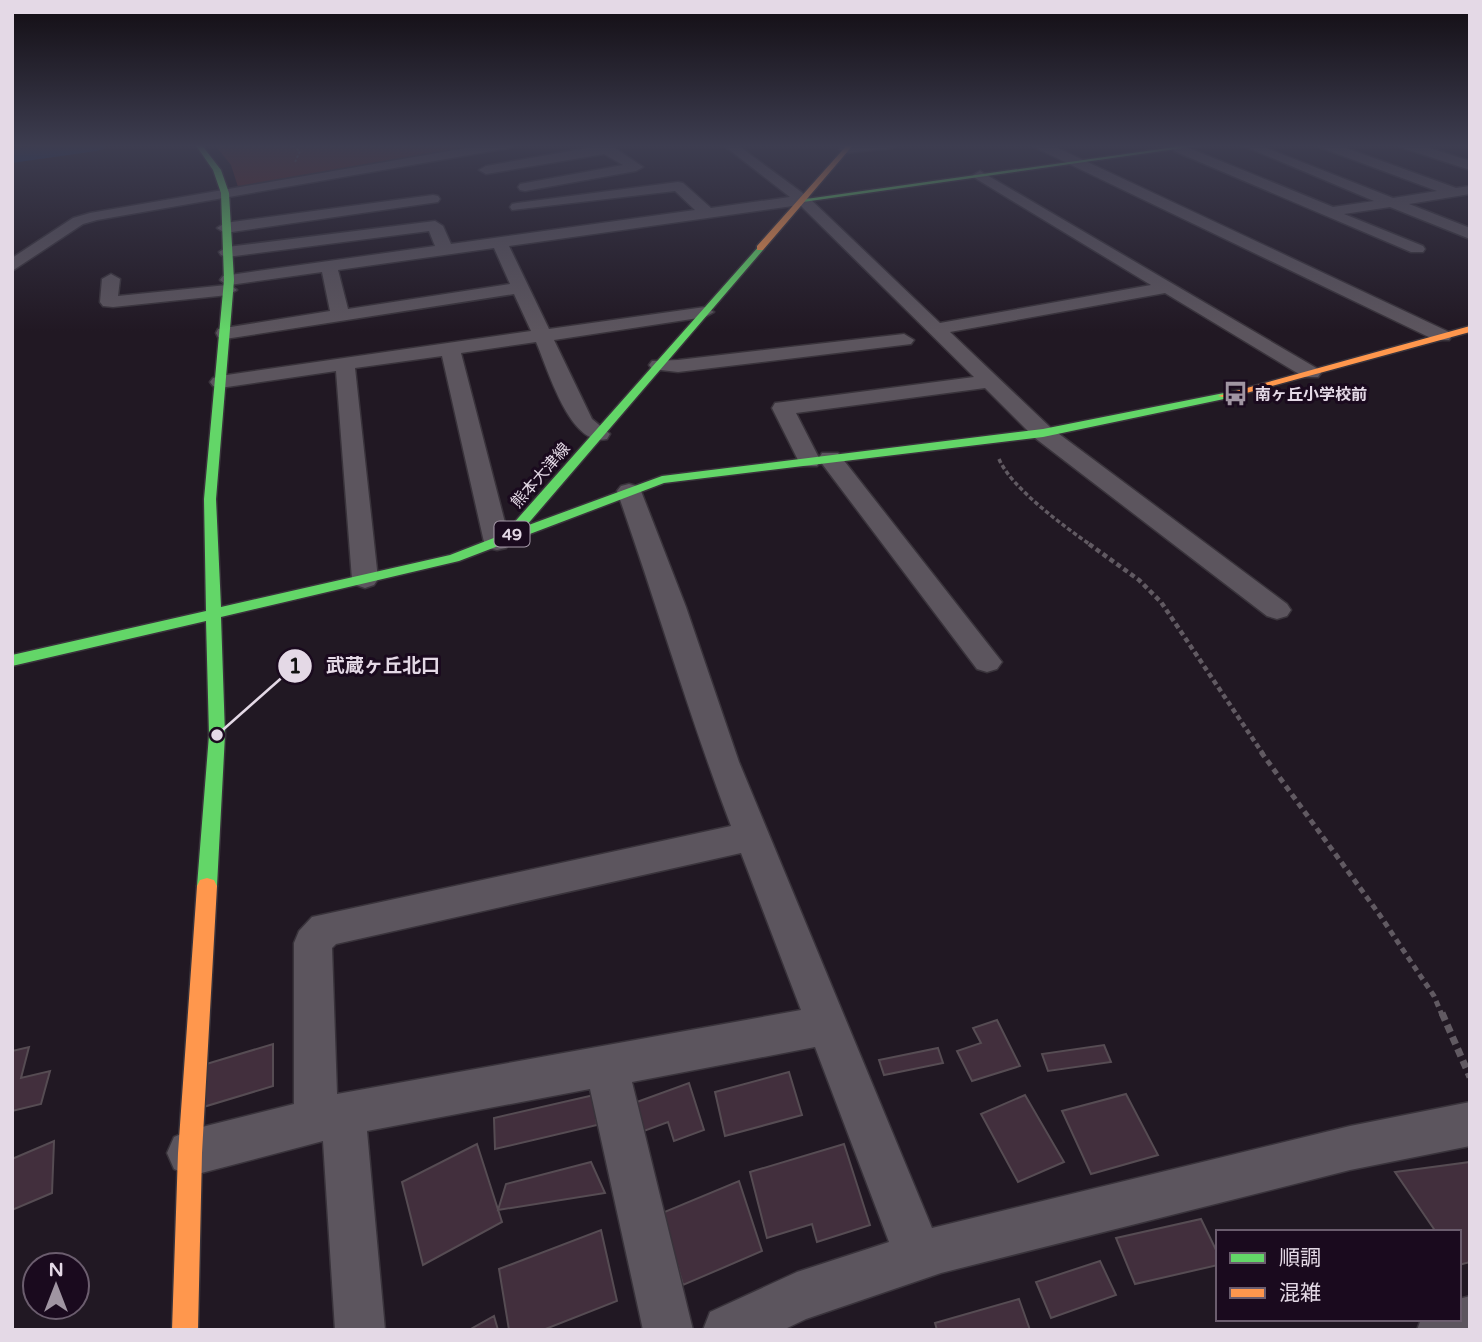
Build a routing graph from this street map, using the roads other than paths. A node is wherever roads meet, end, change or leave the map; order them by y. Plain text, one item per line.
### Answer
1 (156, 207) edge
2 (225, 207) edge
3 (378, 207) edge
4 (517, 207) edge
5 (593, 207) edge
6 (700, 207) edge
7 (758, 207) edge
8 (797, 207) edge
9 (810, 207) edge
10 (1032, 207) edge
11 (1174, 207) edge
12 (1319, 207) edge
13 (1364, 207) edge
14 (1404, 207) edge
15 (1331, 212) junction
16 (708, 214) junction
17 (1297, 218) dead end
18 (529, 222) junction
19 (225, 228) junction
20 (1470, 233) edge
21 (499, 242) junction
22 (1417, 249) dead end
23 (445, 250) junction
24 (227, 252) junction
25 (12, 266) edge
26 (329, 266) junction
27 (111, 279) dead end
28 (229, 285) junction
29 (1168, 287) junction
30 (521, 288) junction
31 (705, 312) junction
32 (340, 315) junction
33 (1470, 329) edge
34 (937, 330) junction
35 (225, 332) junction
36 (544, 335) junction
37 (1442, 337) junction
38 (904, 340) dead end
39 (450, 349) junction
40 (345, 364) junction
41 (659, 365) junction
42 (1311, 373) junction
43 (991, 381) junction
44 (220, 382) junction
45 (1043, 433) junction
46 (599, 434) junction
47 (819, 460) junction
48 (629, 491) junction
49 (503, 540) junction
50 (365, 579) junction
51 (1277, 610) dead end
52 (215, 614) junction
53 (12, 661) edge
54 (987, 662) dead end
55 (753, 836) junction
56 (827, 1025) junction
57 (606, 1064) junction
58 (329, 1117) junction
59 (1470, 1125) edge
60 (190, 1153) junction
61 (919, 1256) junction
62 (1470, 1321) edge
63 (185, 1330) edge
64 (360, 1330) edge
65 (668, 1330) edge
66 (728, 1330) edge
67 (1442, 1330) edge

1 - 25 street
2 - 19 street
3 - 19 street
4 - 18 street
5 - 18 street
6 - 16 street
7 - 16 street
8 - 31 street, 熊本大津線 / 49
9 - 34 street
10 - 29 street
11 - 37 street
12 - 15 street
13 - 15 street
14 - 20 street
15 - 17 street
15 - 22 street
16 - 18 street
18 - 21 street
19 - 24 street
21 - 23 street
21 - 30 street
23 - 24 street
23 - 26 street
24 - 28 street
26 - 28 street
26 - 32 street
27 - 28 street
28 - 35 street
29 - 34 street
29 - 42 street
30 - 32 street
30 - 36 street
31 - 36 street
31 - 41 street, 熊本大津線 / 49
32 - 35 street
33 - 37 street
34 - 43 street
35 - 44 street
36 - 39 street
36 - 46 street
37 - 42 street
38 - 41 street
39 - 40 street
39 - 49 street
40 - 44 street
40 - 50 street
41 - 46 street, 熊本大津線 / 49
42 - 45 street
43 - 45 street
43 - 47 street
44 - 52 street
45 - 47 street
45 - 51 street
46 - 49 street, 熊本大津線 / 49
47 - 48 street
47 - 54 street
48 - 49 street
48 - 55 street
49 - 50 street, 熊本大津線 / 49
50 - 52 street, 熊本大津線 / 49
52 - 53 street, 熊本大津線 / 49
52 - 60 street
55 - 56 street
55 - 58 street
56 - 57 street
56 - 61 street
57 - 58 street
57 - 65 street
58 - 60 street
58 - 64 street
59 - 61 street
60 - 63 street
61 - 66 street
62 - 67 street

